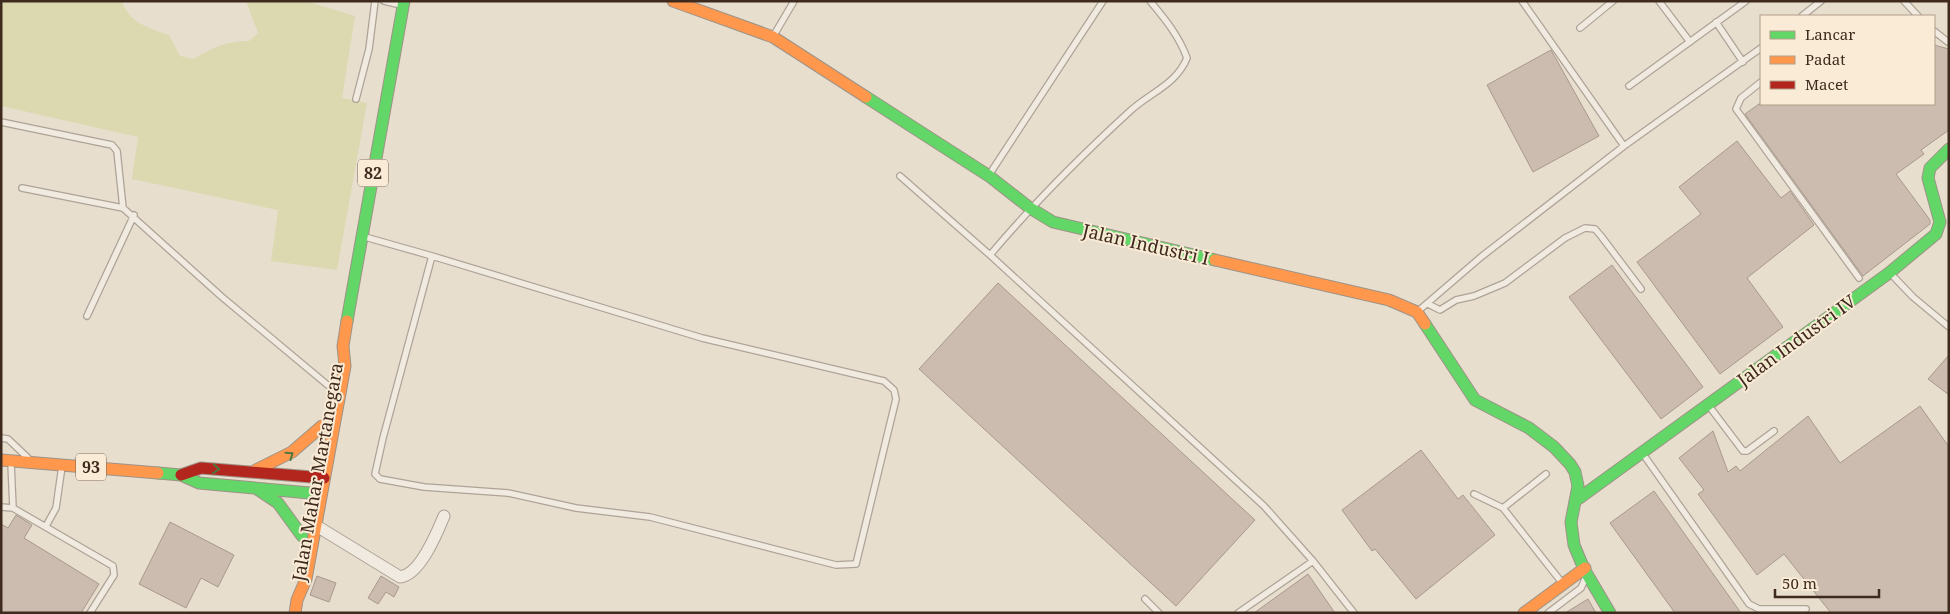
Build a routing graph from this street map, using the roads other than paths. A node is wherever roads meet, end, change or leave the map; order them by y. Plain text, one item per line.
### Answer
1 (376, 1) edge
2 (384, 1) edge
3 (673, 1) edge
4 (794, 1) edge
5 (1103, 1) edge
6 (1150, 1) edge
7 (1522, 1) edge
8 (1613, 1) edge
9 (1659, 1) edge
10 (1746, 1) edge
11 (1821, 1) edge
12 (1904, 1) edge
13 (403, 3) edge
14 (1803, 15) edge
15 (1917, 15) edge
16 (1716, 22) junction
17 (1580, 28) dead end
18 (1935, 33) edge
19 (773, 37) junction
20 (1690, 42) junction
21 (1948, 42) edge
22 (1760, 49) edge
23 (1743, 62) junction
24 (1760, 83) edge
25 (1629, 86) dead end
26 (356, 99) dead end
27 (1, 122) edge
28 (1624, 146) junction
29 (1949, 149) edge
30 (900, 176) dead end
31 (989, 176) junction
32 (22, 188) dead end
33 (123, 208) junction
34 (1030, 208) junction
35 (134, 215) junction
36 (362, 236) junction
37 (990, 255) junction
38 (432, 256) junction
39 (1889, 273) junction
40 (1859, 278) dead end
41 (1641, 289) dead end
42 (1428, 304) junction
43 (1417, 312) junction
44 (87, 316) dead end
45 (1949, 327) edge
46 (343, 346) junction
47 (330, 388) junction
48 (1708, 404) junction
49 (322, 426) junction
50 (1774, 431) dead end
51 (1, 438) edge
52 (1642, 452) junction
53 (6, 460) edge
54 (33, 462) junction
55 (63, 465) junction
56 (251, 472) junction
57 (1546, 474) dead end
58 (181, 475) junction
59 (319, 477) junction
60 (250, 486) junction
61 (316, 493) junction
62 (1474, 494) dead end
63 (1578, 499) junction
64 (1, 507) edge
65 (13, 508) junction
66 (1503, 508) junction
67 (444, 516) dead end
68 (316, 525) junction
69 (46, 526) junction
70 (302, 536) junction
71 (1313, 561) junction
72 (1586, 570) junction
73 (1563, 584) junction
74 (1145, 599) dead end
75 (297, 600) junction
76 (1806, 608) dead end
77 (90, 613) edge
78 (295, 613) edge
79 (1159, 613) edge
80 (1238, 613) edge
81 (1354, 613) edge
82 (1524, 613) edge
83 (1548, 613) edge
84 (1610, 613) edge

1 - 26 lane
2 - 13 lane
3 - 19 main road, Jalan Industri I
4 - 19 lane
5 - 31 lane
6 - 34 lane
7 - 28 lane
8 - 17 lane
9 - 20 lane
10 - 16 lane
11 - 14 lane
12 - 15 lane
13 - 36 main road, Jalan Mahar Martanegara / 82
16 - 20 lane
16 - 23 lane
18 - 21 lane
19 - 31 main road, Jalan Industri I
20 - 25 lane
22 - 23 lane
23 - 28 lane
24 - 40 lane
27 - 33 lane
28 - 42 lane
29 - 39 main road, Jalan Industri IV
30 - 37 lane
31 - 34 main road, Jalan Industri I
32 - 33 lane
33 - 35 lane
34 - 37 lane
34 - 43 main road, Jalan Industri I
35 - 44 lane
35 - 47 lane
36 - 38 lane
36 - 46 main road, Jalan Mahar Martanegara / 82
37 - 71 lane
38 - 38 lane
39 - 45 lane
39 - 48 main road, Jalan Industri IV
41 - 42 lane
42 - 43 lane
43 - 63 main road
46 - 47 main road, Jalan Mahar Martanegara / 82
46 - 59 main road, Jalan Mahar Martanegara / 82
47 - 49 main road, Jalan Mahar Martanegara / 82
48 - 50 lane
48 - 52 main road, Jalan Industri IV
56 -> 49 main road
49 - 59 main road, Jalan Mahar Martanegara / 82
51 - 54 lane
52 - 63 main road, Jalan Industri IV
52 - 76 lane
53 - 54 main road, 93
53 - 65 lane
54 - 55 main road, 93
55 - 58 main road, 93
55 - 69 lane
58 -> 56 main road, 93
56 - 59 main road, 93
57 - 66 lane
58 - 60 main road, 93
59 - 61 main road, Jalan Mahar Martanegara / 82
60 - 61 main road, 93
60 - 70 main road
61 - 68 main road, Jalan Mahar Martanegara / 82
61 - 70 main road, Jalan Mahar Martanegara / 82
62 - 66 lane
63 - 72 main road
64 - 65 lane
65 - 69 lane
66 - 73 lane
67 - 68 street
68 - 75 main road, Jalan Mahar Martanegara / 82
69 - 77 lane
70 - 75 main road, Jalan Mahar Martanegara / 82
71 - 80 lane
71 - 81 lane
72 - 73 main road
72 - 83 lane
72 - 84 main road
73 - 82 main road
74 - 79 lane
75 - 78 main road, Jalan Mahar Martanegara / 82

